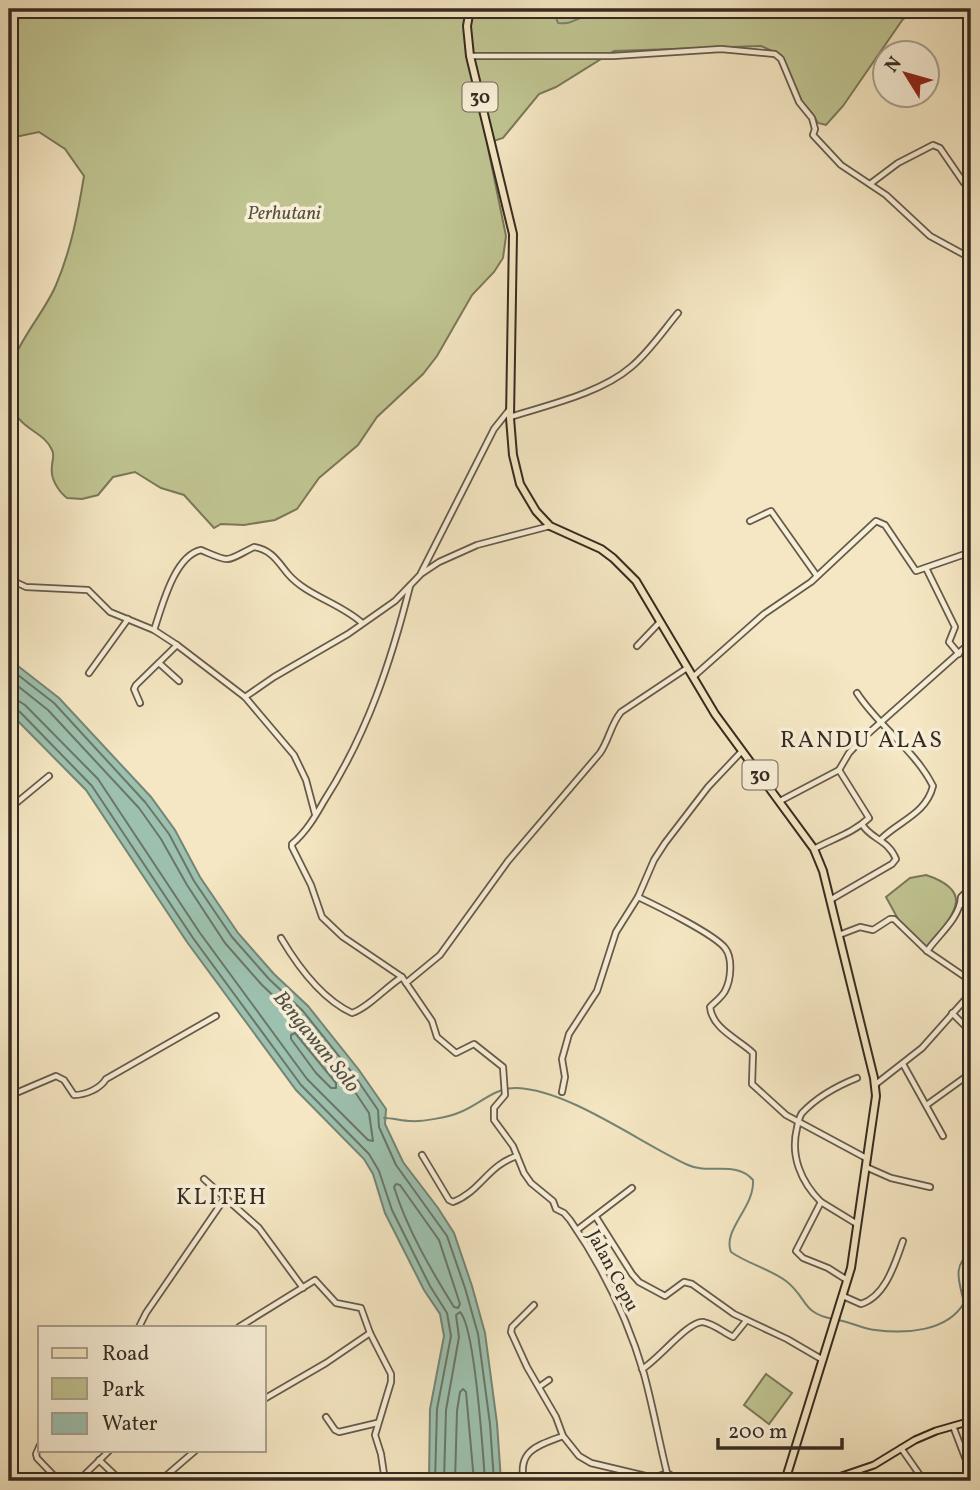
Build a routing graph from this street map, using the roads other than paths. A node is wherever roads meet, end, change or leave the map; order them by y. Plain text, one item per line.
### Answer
1 (470, 9) edge
2 (470, 56) junction
3 (964, 183) dead end
4 (870, 184) junction
5 (971, 249) edge
6 (678, 313) dead end
7 (510, 413) junction
8 (750, 521) dead end
9 (550, 526) junction
10 (13, 549) dead end
11 (971, 552) edge
12 (9, 555) edge
13 (926, 568) junction
14 (421, 574) junction
15 (817, 576) junction
16 (9, 579) edge
17 (410, 586) junction
18 (128, 619) junction
19 (362, 623) junction
20 (659, 623) junction
21 (154, 630) junction
22 (971, 642) edge
23 (177, 645) junction
24 (637, 646) dead end
25 (959, 654) junction
26 (159, 663) junction
27 (687, 668) junction
28 (89, 673) dead end
29 (692, 677) junction
30 (179, 681) dead end
31 (857, 693) dead end
32 (245, 697) junction
33 (140, 703) dead end
34 (881, 724) junction
35 (742, 751) junction
36 (839, 770) junction
37 (49, 776) dead end
38 (780, 801) junction
39 (9, 809) edge
40 (316, 815) junction
41 (862, 824) junction
42 (881, 839) junction
43 (814, 849) junction
44 (971, 887) edge
45 (638, 897) junction
46 (830, 900) junction
47 (961, 904) junction
48 (971, 910) edge
49 (839, 935) junction
50 (281, 938) dead end
51 (927, 951) junction
52 (402, 977) junction
53 (971, 981) edge
54 (406, 983) junction
55 (971, 993) edge
56 (952, 1013) junction
57 (216, 1016) dead end
58 (971, 1032) edge
59 (903, 1064) junction
60 (971, 1073) edge
61 (857, 1078) dead end
62 (876, 1084) junction
63 (562, 1092) dead end
64 (9, 1096) edge
65 (928, 1104) junction
66 (799, 1122) junction
67 (943, 1136) dead end
68 (422, 1155) dead end
69 (517, 1156) junction
70 (866, 1158) junction
71 (865, 1166) junction
72 (204, 1179) dead end
73 (930, 1187) dead end
74 (632, 1188) dead end
75 (225, 1198) junction
76 (821, 1202) junction
77 (596, 1217) junction
78 (857, 1224) junction
79 (577, 1230) junction
80 (903, 1241) dead end
81 (848, 1280) junction
82 (303, 1288) junction
83 (843, 1296) junction
84 (534, 1305) dead end
85 (746, 1321) junction
86 (140, 1326) edge
87 (241, 1326) edge
88 (370, 1333) junction
89 (823, 1360) junction
90 (642, 1369) junction
91 (549, 1380) dead end
92 (539, 1387) junction
93 (266, 1398) edge
94 (326, 1417) dead end
95 (971, 1421) edge
96 (377, 1423) junction
97 (953, 1426) junction
98 (563, 1436) junction
99 (901, 1448) junction
100 (38, 1450) edge
101 (108, 1452) edge
102 (194, 1452) edge
103 (99, 1460) junction
104 (667, 1473) junction
105 (971, 1473) edge
106 (653, 1479) edge
107 (60, 1481) edge
108 (78, 1481) edge
109 (121, 1481) edge
110 (160, 1481) edge
111 (385, 1481) edge
112 (524, 1481) edge
113 (680, 1481) edge
114 (785, 1481) edge
115 (827, 1481) edge
116 (924, 1481) edge

1 - 2 highway, 30
2 - 4 street
2 - 7 highway, 30
3 - 4 street
4 - 5 street
6 - 7 street
7 - 9 highway, 30
7 - 14 street
8 - 15 street
9 - 14 street
9 - 20 highway, 30
10 - 12 street
11 - 13 street
13 - 15 street
13 - 25 street
14 - 17 street
15 - 29 street
16 - 18 street
17 - 19 street
17 - 40 street
18 - 21 street
18 - 28 street
19 - 21 street
19 - 32 street
20 - 24 street
20 - 27 highway, 30
21 - 23 street
22 - 25 street
23 - 26 street
23 - 32 street
25 - 34 street
26 - 30 street
26 - 33 street
27 - 29 highway, 30
27 - 54 street
29 - 35 highway, 30
31 - 34 street
32 - 40 street
34 - 36 street
34 - 42 street
35 - 38 highway, 30
35 - 45 street
36 - 38 street
36 - 41 street
37 - 39 street
38 - 43 highway, 30
40 - 52 street
41 - 42 street
41 - 43 street
42 - 46 street
43 - 46 highway, 30
44 - 47 street
45 - 63 street
45 - 66 street
46 - 49 highway, 30
47 - 48 street
47 - 51 street
49 - 51 street
49 - 62 highway, 30
50 - 52 street
51 - 53 street
52 - 54 street
54 - 69 street, Jalan Cepu
55 - 56 street
56 - 58 street
56 - 59 street
57 - 64 street
59 - 62 street
59 - 65 street
60 - 65 street
61 - 66 street
62 - 70 highway, 30
65 - 67 street
66 - 70 street
66 - 76 street
68 - 69 street
69 - 79 street, Jalan Cepu
70 - 71 highway, 30
71 - 73 street
71 - 78 highway, 30
72 - 75 street
74 - 77 street
75 - 82 street
75 - 86 street
76 - 78 street
76 - 81 street
77 - 79 street
77 - 85 street
78 - 81 highway, 30
79 - 90 street, Jalan Cepu
80 - 83 street
81 - 83 highway, 30
82 - 87 street
82 - 88 street
83 - 89 highway, 30
84 - 92 street
85 - 89 street
85 - 90 street
88 - 93 street
88 - 96 street
89 - 114 highway, 30
90 - 104 street, Jalan Cepu
91 - 92 street
92 - 98 street
94 - 96 street
95 - 97 main road
96 - 111 street
97 - 99 main road
97 - 105 street
98 - 106 street
98 - 112 street
99 - 115 main road
99 - 116 street
100 - 107 street
101 - 103 street
102 - 110 street
103 - 108 street
103 - 109 street
104 - 106 street
104 - 113 street

